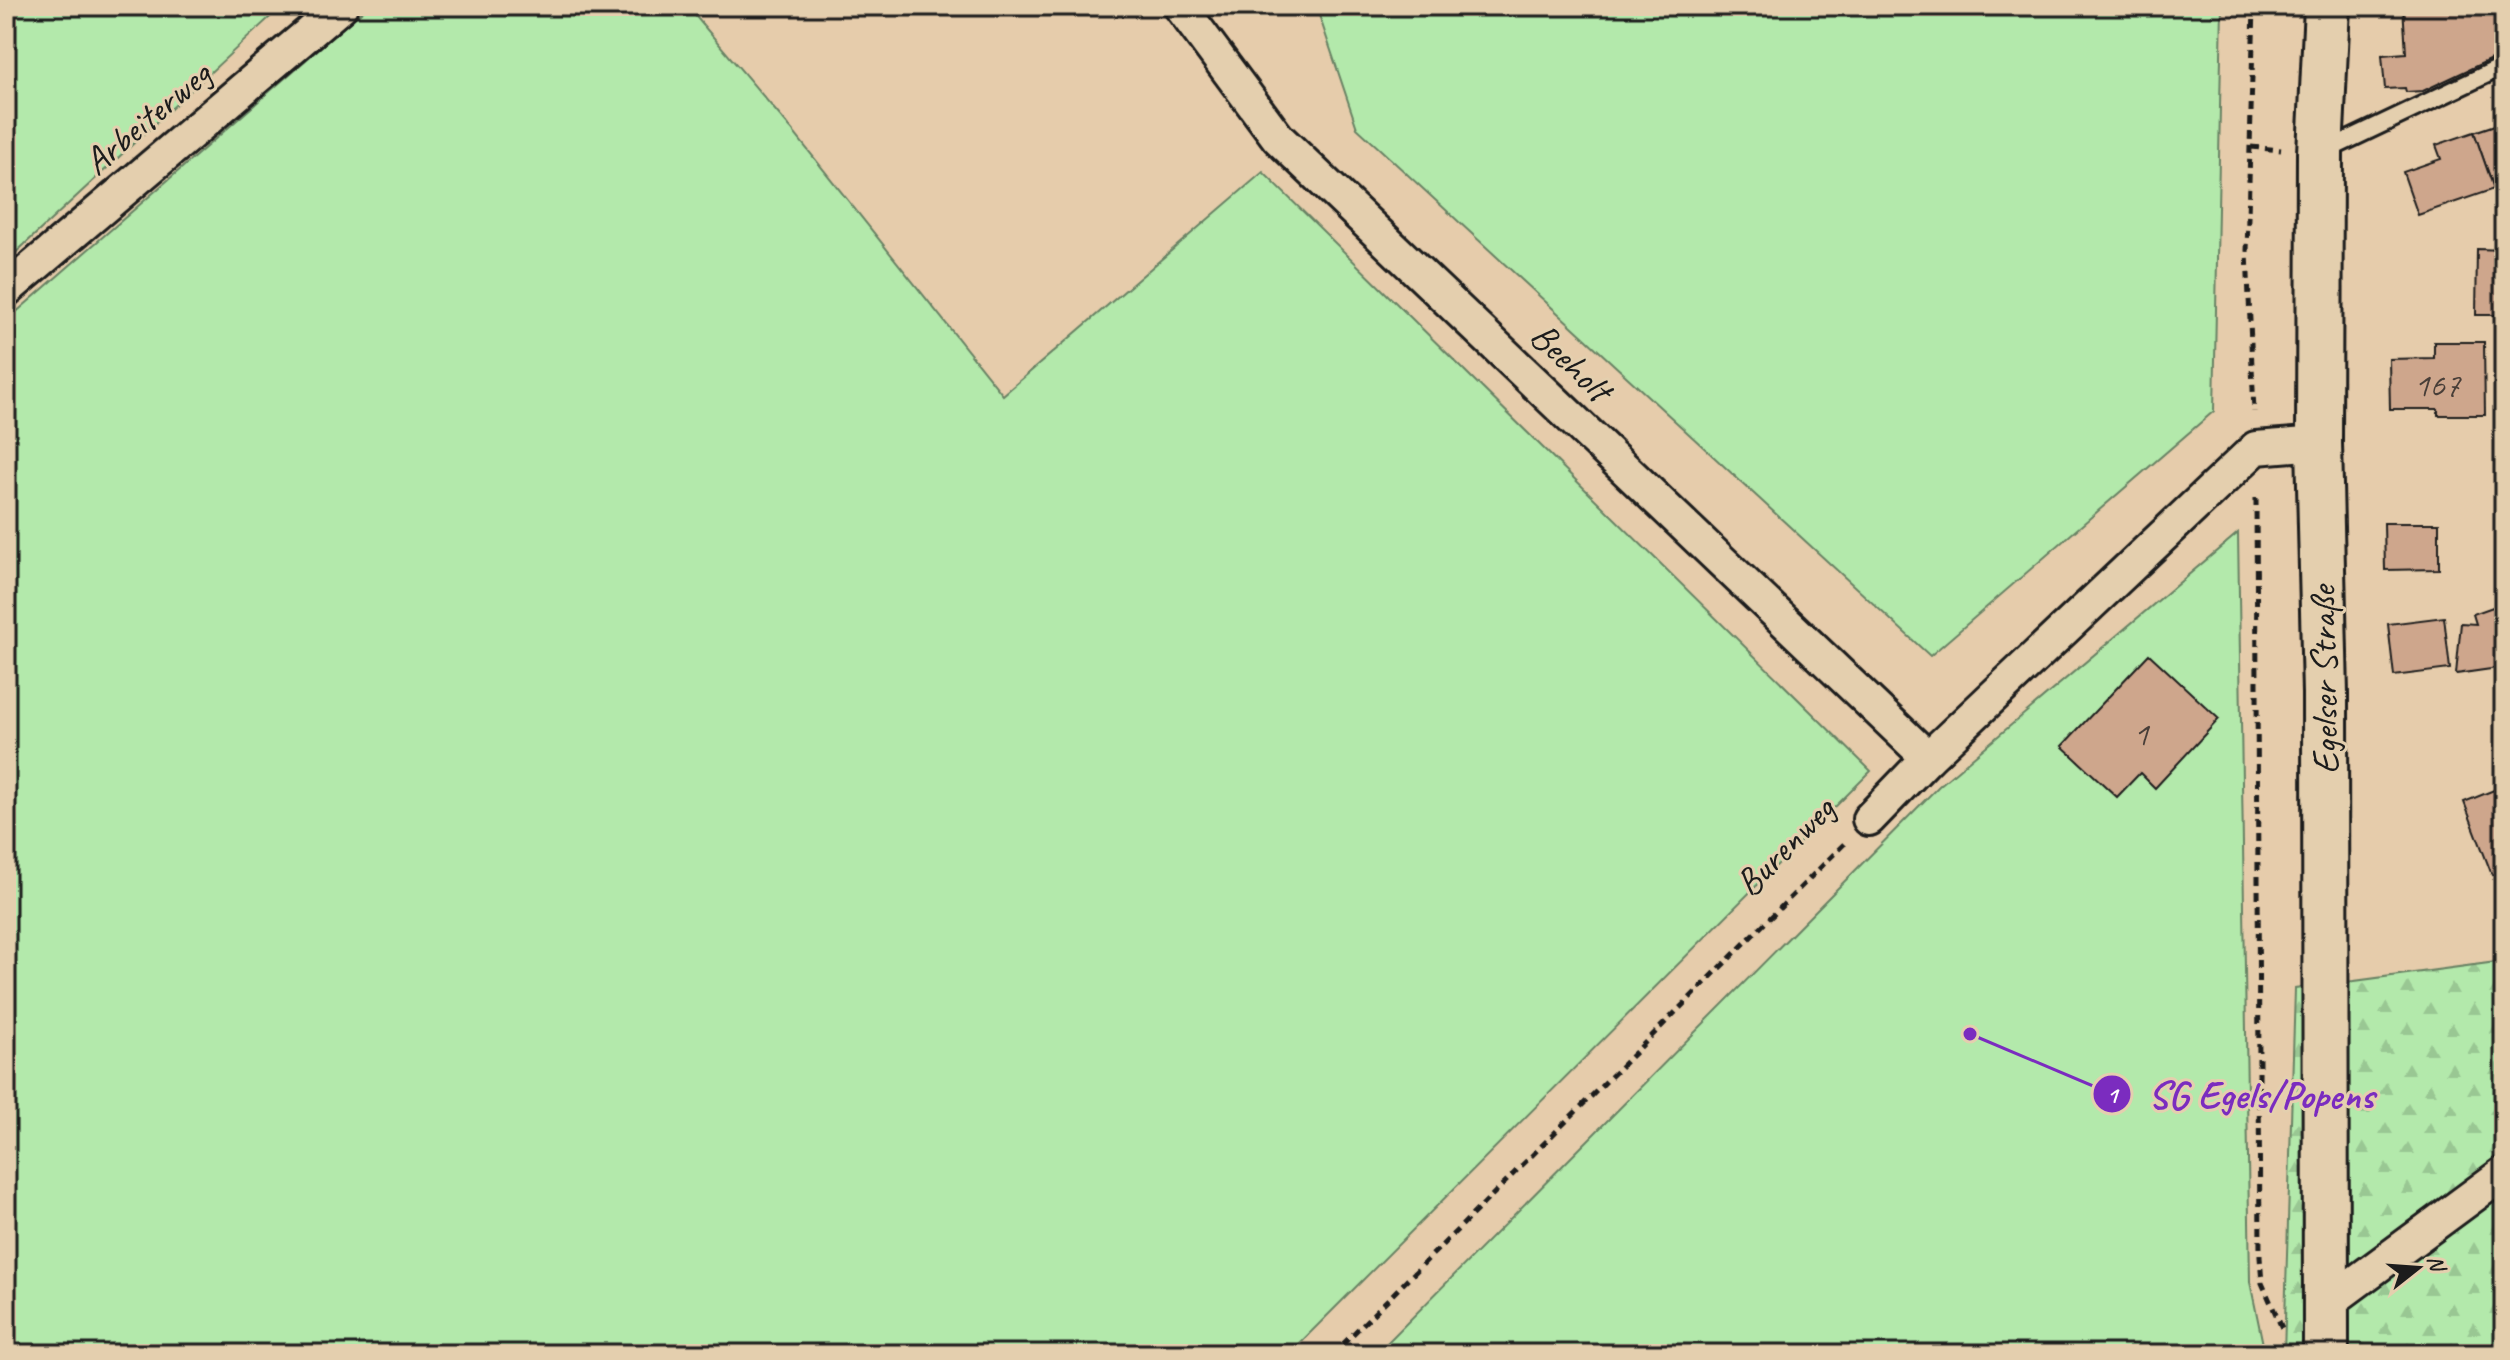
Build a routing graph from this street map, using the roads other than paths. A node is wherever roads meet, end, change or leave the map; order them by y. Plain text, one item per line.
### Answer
1 (341, 6) edge
2 (1180, 6) edge
3 (2327, 6) edge
4 (2504, 66) edge
5 (2320, 153) junction
6 (6, 290) edge
7 (2319, 443) junction
8 (1928, 758) junction
9 (1869, 819) road end
10 (2504, 1173) edge
11 (2325, 1305) junction
12 (2307, 1347) edge

1 - 6 street, Arbeiterweg
2 - 8 street, Beeholt
3 - 5 main road, Egelser Straße
4 - 5 lane
5 - 7 main road, Egelser Straße
7 - 8 street, Burenweg
7 - 11 main road, Egelser Straße
8 - 9 street, Burenweg
10 - 11 street
11 - 12 main road, Egelser Straße

